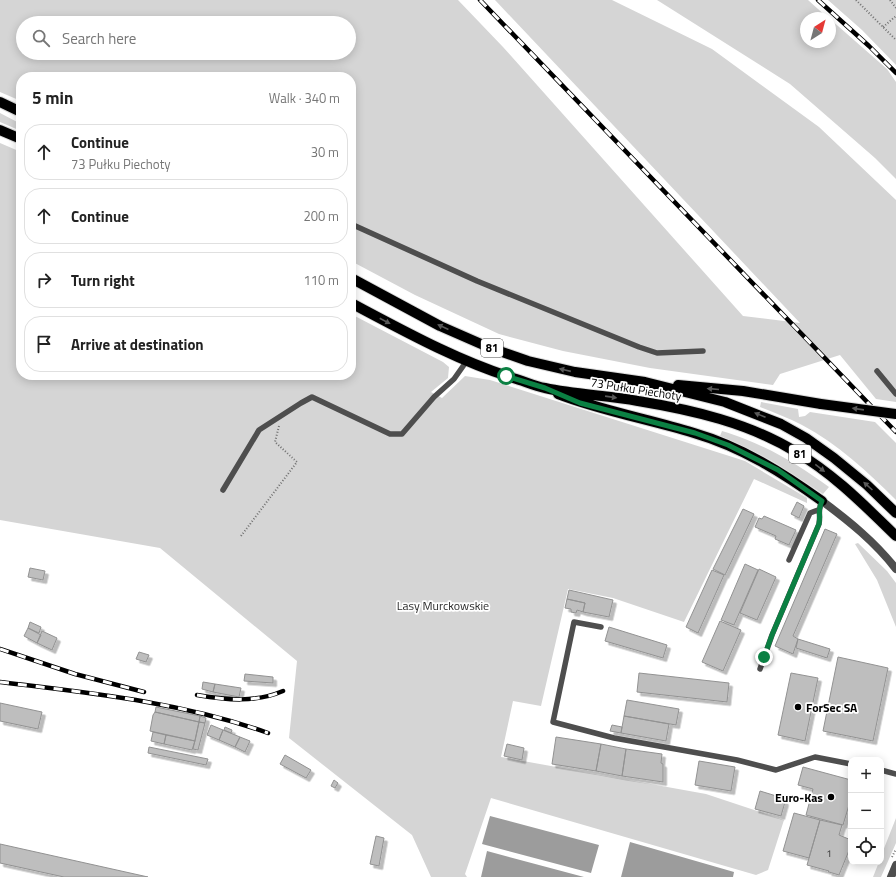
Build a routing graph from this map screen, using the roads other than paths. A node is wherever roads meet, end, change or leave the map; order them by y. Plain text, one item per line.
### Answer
1 (0, 102) edge
2 (16, 110) edge
3 (0, 130) edge
4 (16, 137) edge
5 (356, 226) edge
6 (356, 281) edge
7 (356, 306) edge
8 (703, 351) dead end
9 (466, 362) junction
10 (877, 371) dead end
11 (645, 382) junction
12 (545, 388) junction
13 (896, 394) edge
14 (896, 414) edge
15 (223, 490) dead end
16 (820, 505) junction
17 (896, 513) edge
18 (896, 536) edge
19 (789, 560) dead end
20 (896, 569) edge
21 (601, 627) dead end
22 (760, 669) dead end
23 (848, 763) edge
24 (884, 771) edge
25 (896, 774) edge
26 (896, 865) edge
27 (891, 877) edge

1 - 2 main road
3 - 4 main road
5 - 8 lane
11 -> 6 main road, 73 Pułku Piechoty / 81
7 -> 9 main road, 73 Pułku Piechoty / 81
9 - 12 main road, 73 Pułku Piechoty / 81
9 - 15 lane
10 - 13 lane
14 -> 11 main road, bridge
17 -> 11 main road, 73 Pułku Piechoty / 81
12 - 16 main road
12 -> 18 main road, 73 Pułku Piechoty / 81
16 - 19 lane
16 - 20 street
16 - 22 lane
21 - 23 lane
24 - 25 lane
26 - 27 street

